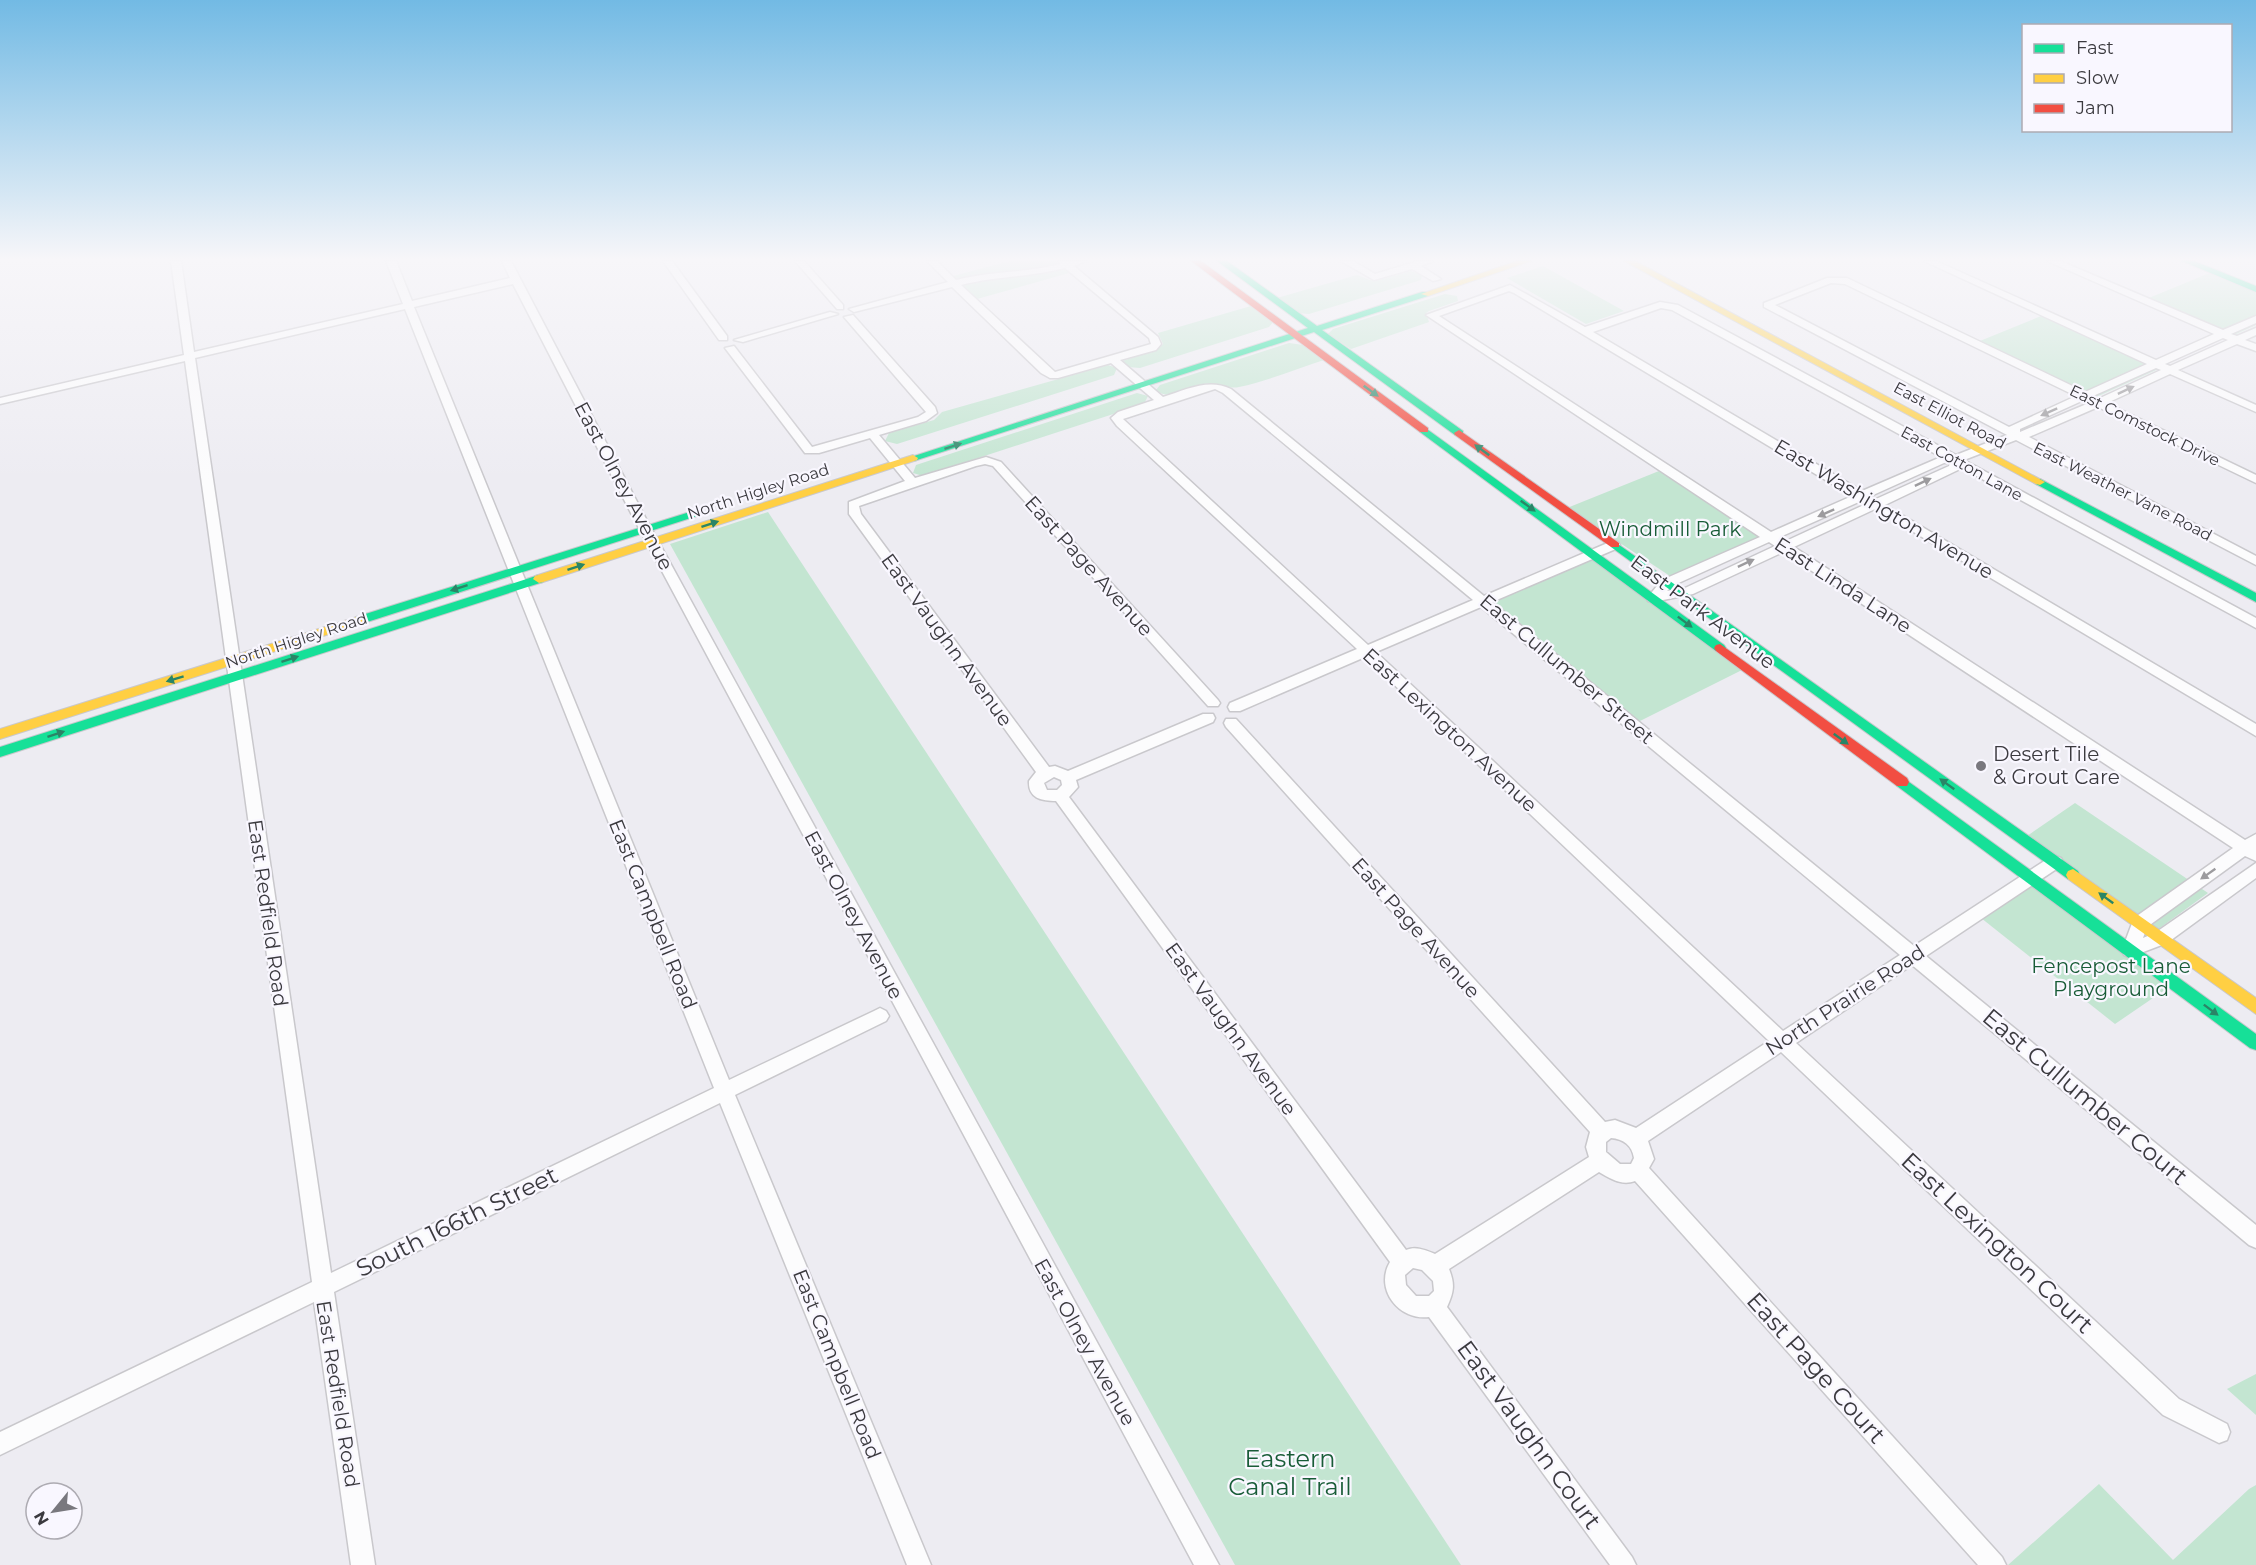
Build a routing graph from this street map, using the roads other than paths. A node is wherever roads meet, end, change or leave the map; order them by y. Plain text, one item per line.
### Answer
1 (187, 334) edge
2 (289, 334) edge
3 (421, 334) edge
4 (544, 334) edge
5 (720, 334) edge
6 (765, 334) edge
7 (869, 334) edge
8 (1007, 334) edge
9 (1149, 334) edge
10 (1281, 334) edge
11 (1294, 334) edge
12 (1323, 334) edge
13 (1460, 334) edge
14 (1590, 334) edge
15 (1725, 334) edge
16 (1768, 334) edge
17 (1778, 334) edge
18 (1822, 334) edge
19 (1954, 334) edge
20 (2090, 334) edge
21 (2223, 334) joint
22 (2249, 334) edge
23 (2236, 340) junction
24 (734, 344) junction
25 (2256, 348) edge
26 (190, 358) junction
27 (1114, 360) junction
28 (2156, 364) junction
29 (2170, 370) junction
30 (1137, 380) junction
31 (2085, 396) junction
32 (0, 401) edge
33 (1161, 401) junction
34 (2099, 402) junction
35 (2256, 409) edge
36 (872, 434) junction
37 (2014, 435) junction
38 (1986, 448) junction
39 (888, 453) junction
40 (1957, 461) junction
41 (897, 464) junction
42 (2256, 479) edge
43 (913, 483) junction
44 (1863, 496) junction
45 (1875, 504) junction
46 (650, 535) junction
47 (1771, 537) junction
48 (1614, 545) junction
49 (1784, 546) junction
50 (1593, 554) junction
51 (2256, 561) edge
52 (518, 578) junction
53 (1667, 583) junction
54 (2256, 585) edge
55 (1681, 593) junction
56 (1653, 598) junction
57 (2256, 598) edge
58 (1484, 600) junction
59 (2256, 624) edge
60 (1366, 650) junction
61 (233, 669) junction
62 (1213, 703) junction
63 (1233, 715) junction
64 (1208, 718) junction
65 (2256, 731) edge
66 (0, 734) edge
67 (0, 752) edge
68 (1044, 773) junction
69 (1068, 777) junction
70 (1060, 796) junction
71 (2252, 848) edge
72 (2055, 862) junction
73 (2256, 869) edge
74 (2031, 879) junction
75 (2151, 931) junction
76 (2130, 950) junction
77 (1914, 955) junction
78 (2256, 1007) edge
79 (880, 1016) dead end
80 (1783, 1041) junction
81 (2256, 1043) edge
82 (724, 1090) junction
83 (1602, 1132) junction
84 (1635, 1138) junction
85 (1600, 1161) junction
86 (1638, 1170) junction
87 (2256, 1238) edge
88 (1402, 1262) junction
89 (1435, 1266) junction
90 (322, 1289) junction
91 (1434, 1306) junction
92 (2219, 1432) dead end
93 (0, 1444) edge
94 (363, 1565) edge
95 (919, 1565) edge
96 (1207, 1565) edge
97 (1624, 1565) edge
98 (1994, 1565) edge

1 - 26 street, East Redfield Road
2 - 26 street
3 - 52 street, East Campbell Road
4 - 46 street, East Olney Avenue
5 - 24 street
6 - 24 street
7 - 36 street
8 - 27 street
9 - 27 street
10 - 30 main road, North Higley Road
11 -> 50 main road, East Park Avenue
48 -> 12 main road, East Park Avenue
13 - 47 street, East Linda Lane
14 - 44 street, East Washington Avenue
15 - 40 street, East Cotton Lane
16 - 38 main road, East Elliot Road
17 - 38 main road, East Elliot Road
18 - 37 street, East Weather Vane Road
19 - 31 street, East Comstock Drive
20 - 28 street
21 - 23 street
21 - 28 street
22 - 23 street
23 - 25 street
23 - 29 street
24 - 36 street
26 - 32 street
26 - 61 street, East Redfield Road
27 - 30 street
28 - 29 street
28 - 31 street
34 -> 29 street
29 - 35 street
30 - 33 street
30 - 39 main road, North Higley Road
41 -> 30 main road, North Higley Road
31 - 34 street, East Comstock Drive
31 -> 37 street
33 - 58 street, East Cullumber Street
33 - 60 street, East Lexington Avenue
34 - 37 street
34 - 42 street, East Comstock Drive
36 - 39 street
37 - 38 street
37 - 51 street, East Weather Vane Road
38 - 40 street
38 - 54 main road, East Elliot Road
38 - 57 main road, East Elliot Road
39 - 41 street
39 - 46 main road, North Higley Road
40 - 44 street
45 -> 40 street
40 - 59 street, East Cotton Lane
41 - 43 street
46 -> 41 main road, North Higley Road
43 - 62 street, East Page Avenue
43 - 68 street, East Vaughn Avenue
44 - 45 street, East Washington Avenue
44 -> 47 street
45 - 49 street
45 - 65 street, East Washington Avenue
46 - 52 main road, North Higley Road
46 - 96 street, East Olney Avenue
47 - 49 street, East Linda Lane
47 - 53 street
48 - 50 street
48 - 53 main road, East Park Avenue
55 -> 49 street
49 - 71 street, East Linda Lane
50 - 56 main road, East Park Avenue
50 - 58 street
52 - 61 main road, North Higley Road
52 - 82 street, East Campbell Road
53 - 55 main road, East Park Avenue
53 - 56 street
55 - 56 street
72 -> 55 main road, East Park Avenue
56 -> 74 main road, East Park Avenue
58 - 60 street
58 - 77 street, East Cullumber Street
60 - 63 street
60 - 80 street, East Lexington Avenue
61 -> 66 main road, North Higley Road
67 -> 61 main road, North Higley Road
61 - 90 street, East Redfield Road
62 - 63 street
62 - 64 street
63 - 64 street
63 - 83 street, East Page Avenue
64 - 69 street
68 - 69 street
68 - 70 street, East Vaughn Avenue
69 - 70 street
70 - 88 street, East Vaughn Avenue
71 -> 75 street
72 - 74 street, North Prairie Road
75 -> 72 main road, East Park Avenue
73 - 75 street
74 - 76 main road, East Park Avenue
74 - 77 street, North Prairie Road
75 - 76 street
75 - 76 street
75 - 78 main road, East Park Avenue
76 -> 81 main road, East Park Avenue
77 - 80 street, North Prairie Road
77 - 87 street, East Cullumber Court
79 - 82 street, South 166th Street
80 - 84 street, North Prairie Road
80 - 92 street, East Lexington Court
82 - 90 street, South 166th Street
82 - 95 street, East Campbell Road
83 - 84 street
83 - 85 street
84 - 86 street
85 - 86 street
85 - 89 street
86 - 98 street, East Page Court
88 - 89 street
88 - 91 street
89 - 91 street
90 - 93 street, South 166th Street
90 - 94 street, East Redfield Road
91 - 97 street, East Vaughn Court

